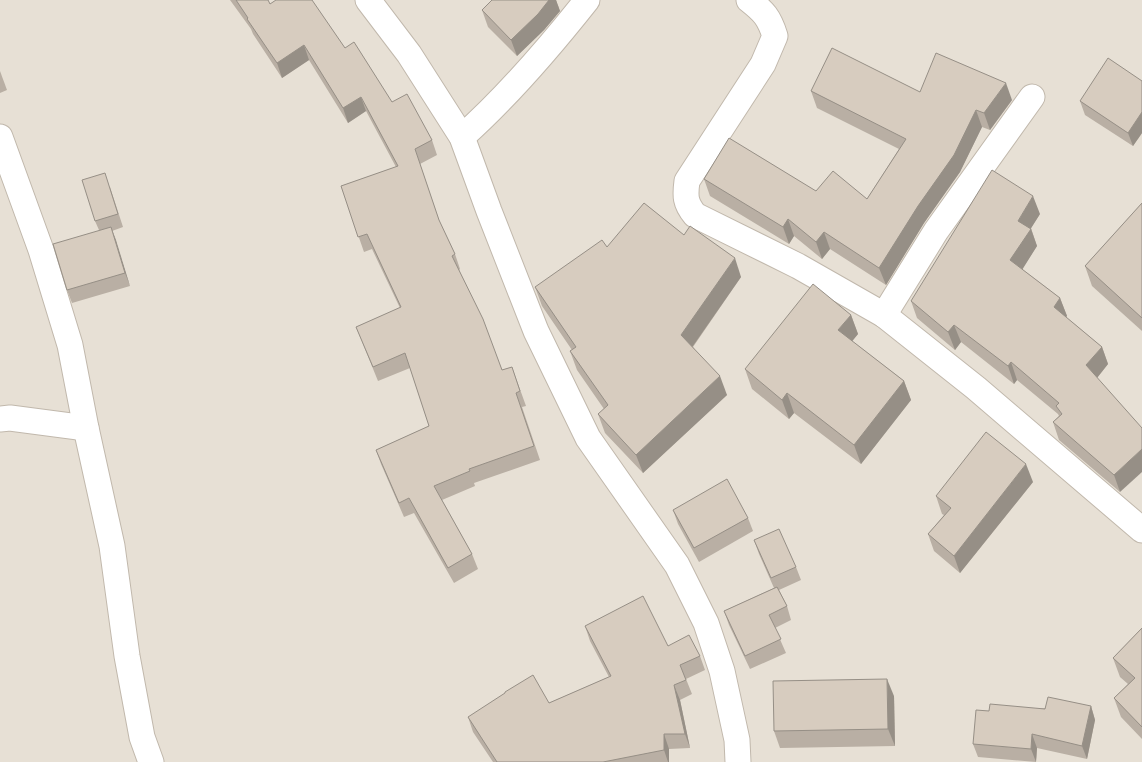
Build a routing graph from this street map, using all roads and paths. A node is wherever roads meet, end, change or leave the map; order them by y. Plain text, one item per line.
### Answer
1 (368, 0) edge
2 (587, 0) edge
3 (749, 0) edge
4 (1032, 97) dead end
5 (462, 136) junction
6 (0, 137) edge
7 (884, 315) junction
8 (0, 419) edge
9 (86, 428) junction
10 (1137, 515) edge
11 (151, 762) edge
12 (738, 762) edge

1 - 5 street
2 - 5 street
3 - 7 street
4 - 7 street
5 - 12 street
6 - 9 street
7 - 10 street
8 - 9 street
9 - 11 street

